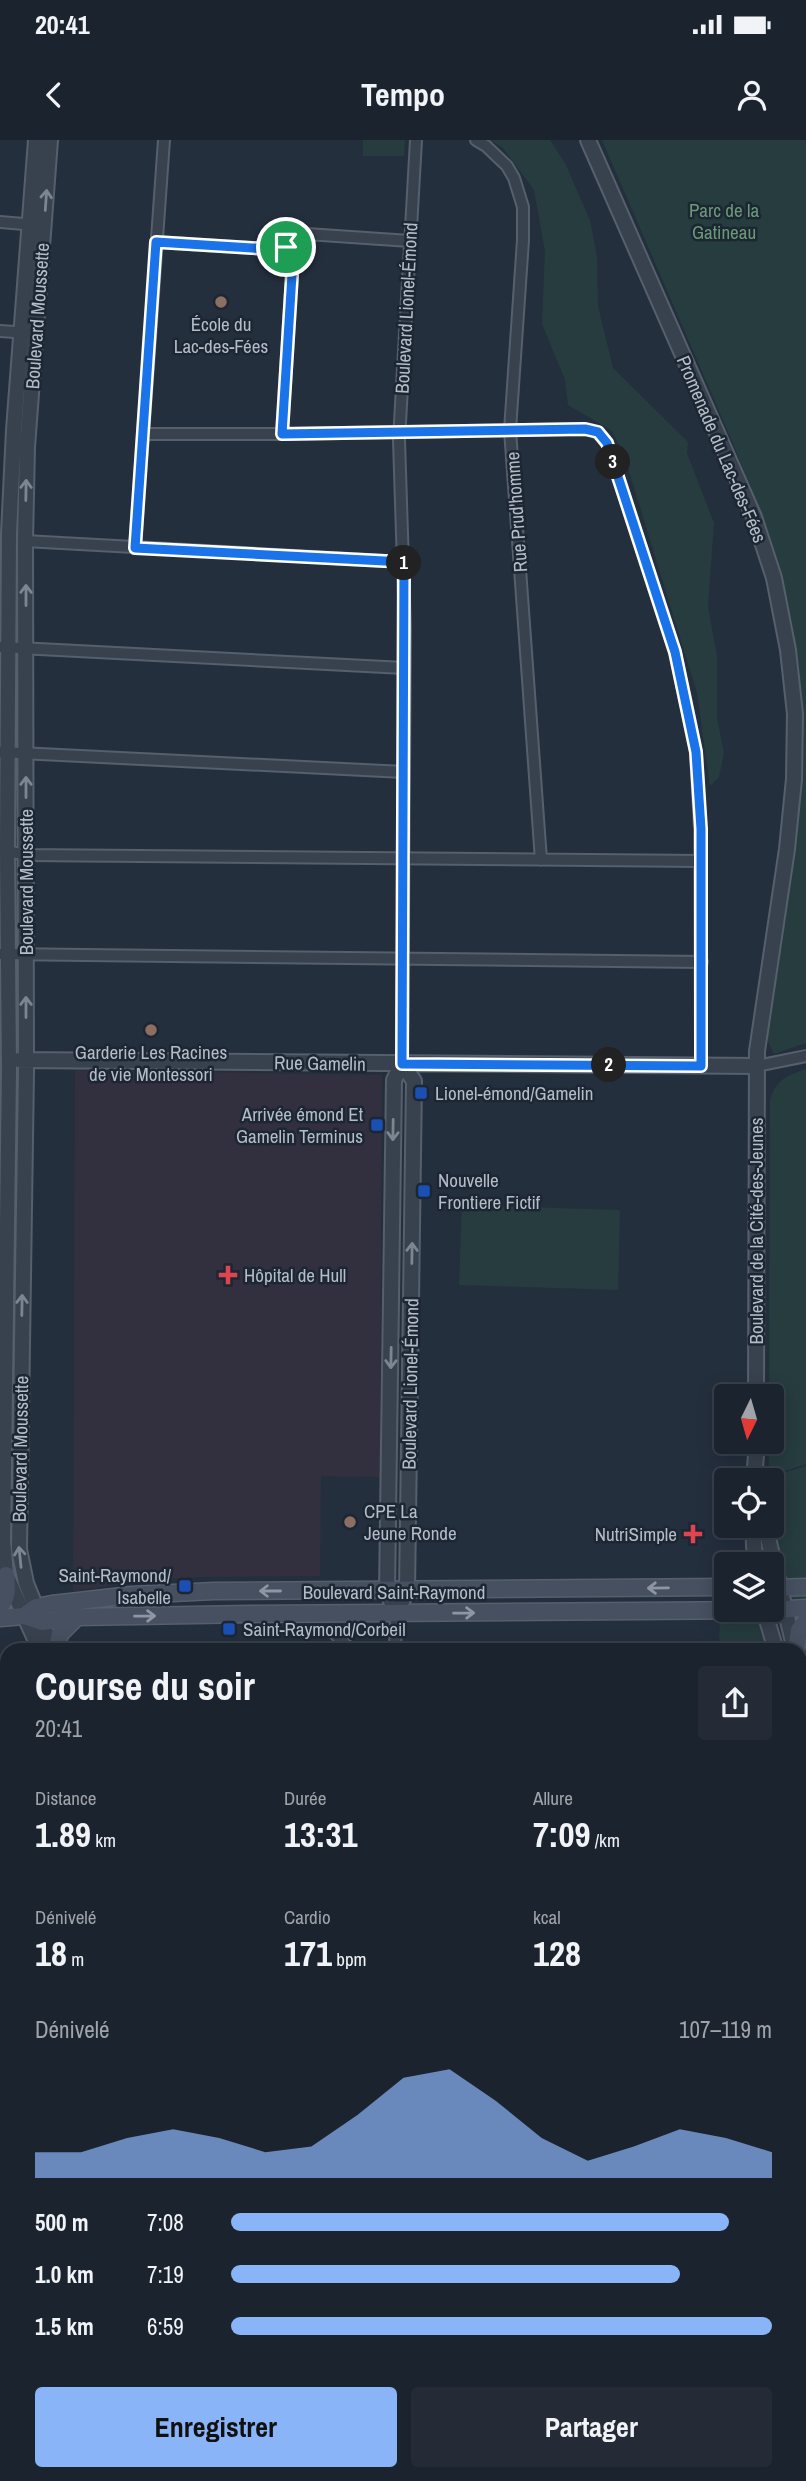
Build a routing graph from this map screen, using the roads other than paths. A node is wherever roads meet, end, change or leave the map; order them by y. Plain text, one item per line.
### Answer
1 (36, 140) edge
2 (50, 140) edge
3 (164, 140) edge
4 (416, 140) edge
5 (476, 140) edge
6 (588, 140) edge
7 (0, 222) edge
8 (37, 225) junction
9 (410, 241) junction
10 (156, 242) junction
11 (294, 243) junction
12 (0, 331) edge
13 (29, 333) junction
14 (510, 430) junction
15 (399, 432) junction
16 (143, 434) junction
17 (282, 434) junction
18 (14, 438) edge
19 (5, 539) edge
20 (25, 541) junction
21 (135, 548) junction
22 (404, 562) junction
23 (4, 647) edge
24 (26, 649) junction
25 (404, 668) junction
26 (4, 752) edge
27 (26, 753) junction
28 (404, 772) junction
29 (4, 849) edge
30 (25, 855) junction
31 (402, 859) junction
32 (541, 860) junction
33 (701, 861) junction
34 (27, 953) junction
35 (4, 954) edge
36 (402, 959) junction
37 (702, 962) junction
38 (806, 1056) edge
39 (4, 1060) edge
40 (26, 1060) junction
41 (402, 1064) junction
42 (701, 1066) junction
43 (757, 1066) junction
44 (3, 1334) edge
45 (22, 1334) junction
46 (756, 1384) edge
47 (757, 1454) edge
48 (757, 1460) junction
49 (756, 1468) edge
50 (759, 1468) edge
51 (6, 1575) junction
52 (714, 1587) edge
53 (806, 1587) edge
54 (784, 1588) edge
55 (387, 1591) junction
56 (407, 1591) junction
57 (0, 1606) edge
58 (806, 1608) edge
59 (784, 1609) edge
60 (714, 1611) edge
61 (396, 1614) junction
62 (34, 1615) junction
63 (77, 1617) junction
64 (0, 1618) edge
65 (806, 1621) edge
66 (768, 1622) edge
67 (783, 1622) edge
68 (332, 1631) dead end
69 (39, 1643) edge
70 (51, 1643) edge
71 (57, 1643) edge
72 (344, 1643) edge
73 (395, 1643) edge
74 (774, 1643) edge
75 (792, 1643) edge
76 (796, 1643) edge

1 - 8 street, Boulevard Moussette
8 -> 2 street, Boulevard Moussette
3 - 10 street
4 - 9 street, Boulevard Lionel-Émond
5 - 14 street, Rue Prud'homme
6 - 43 street, Promenade du Lac-des-Fées
7 - 8 street
8 - 13 street, Boulevard Moussette
9 - 11 street
9 - 15 street, Boulevard Lionel-Émond
10 - 11 street
10 - 16 street
11 - 17 street
12 - 13 street
13 - 18 street, Boulevard Moussette
14 - 15 street
14 - 32 street, Rue Prud'homme
14 - 33 street
15 - 17 street
15 - 22 street, Boulevard Lionel-Émond
16 - 17 street
16 - 21 street
18 - 19 street, Boulevard Moussette
20 -> 18 street, Boulevard Moussette
19 - 20 street
19 - 23 street, Boulevard Moussette
20 - 21 street
24 -> 20 street, Boulevard Moussette
21 - 22 street
22 - 25 street, Boulevard Lionel-Émond
23 - 24 street
23 - 26 street, Boulevard Moussette
24 - 25 street
24 - 27 street, Boulevard Moussette
25 - 28 street, Boulevard Lionel-Émond
26 - 27 street
26 - 29 street, Boulevard Moussette
27 - 28 street
30 -> 27 street, Boulevard Moussette
28 - 31 street, Boulevard Lionel-Émond
29 - 30 street
29 - 35 street, Boulevard Moussette
30 - 31 street
30 - 34 street, Boulevard Moussette
31 - 32 street
31 - 36 street, Boulevard Lionel-Émond
32 - 33 street
33 - 37 street
34 - 35 street
34 - 36 street
40 -> 34 street, Boulevard Moussette
35 - 39 street, Boulevard Moussette
36 - 37 street
36 - 41 street, Boulevard Lionel-Émond
37 - 42 street
38 - 43 street, Rue Gamelin
39 - 40 street, Rue Gamelin
39 - 44 street, Boulevard Moussette
40 - 41 street, Rue Gamelin
45 -> 40 street, Boulevard Moussette
41 - 42 street, Rue Gamelin
41 -> 55 street, Boulevard Lionel-Émond
56 -> 41 street, Boulevard Lionel-Émond
42 - 43 street, Rue Gamelin
43 - 46 street, Boulevard de la Cité-des-Jeunes
44 - 45 street
44 - 51 street, Boulevard Moussette
62 -> 45 street, Boulevard Moussette
47 - 48 street
48 - 49 street
48 - 50 street
51 - 57 main road
51 - 62 street, Boulevard Moussette
52 -> 56 main road, Boulevard Saint-Raymond
53 - 54 main road
55 - 56 main road, Boulevard Saint-Raymond
55 - 61 street, Boulevard Lionel-Émond
55 -> 62 main road, Boulevard Saint-Raymond
56 - 61 street, Boulevard Lionel-Émond
58 - 59 main road
61 -> 60 main road, Boulevard Saint-Raymond
63 -> 61 main road, Boulevard Saint-Raymond
61 - 73 street
62 - 63 main road, Boulevard Saint-Raymond
62 - 64 main road, Boulevard Saint-Raymond
62 - 69 street
62 - 70 street
63 - 71 main road
65 - 76 main road
66 - 74 street
67 - 75 street
68 - 72 street

